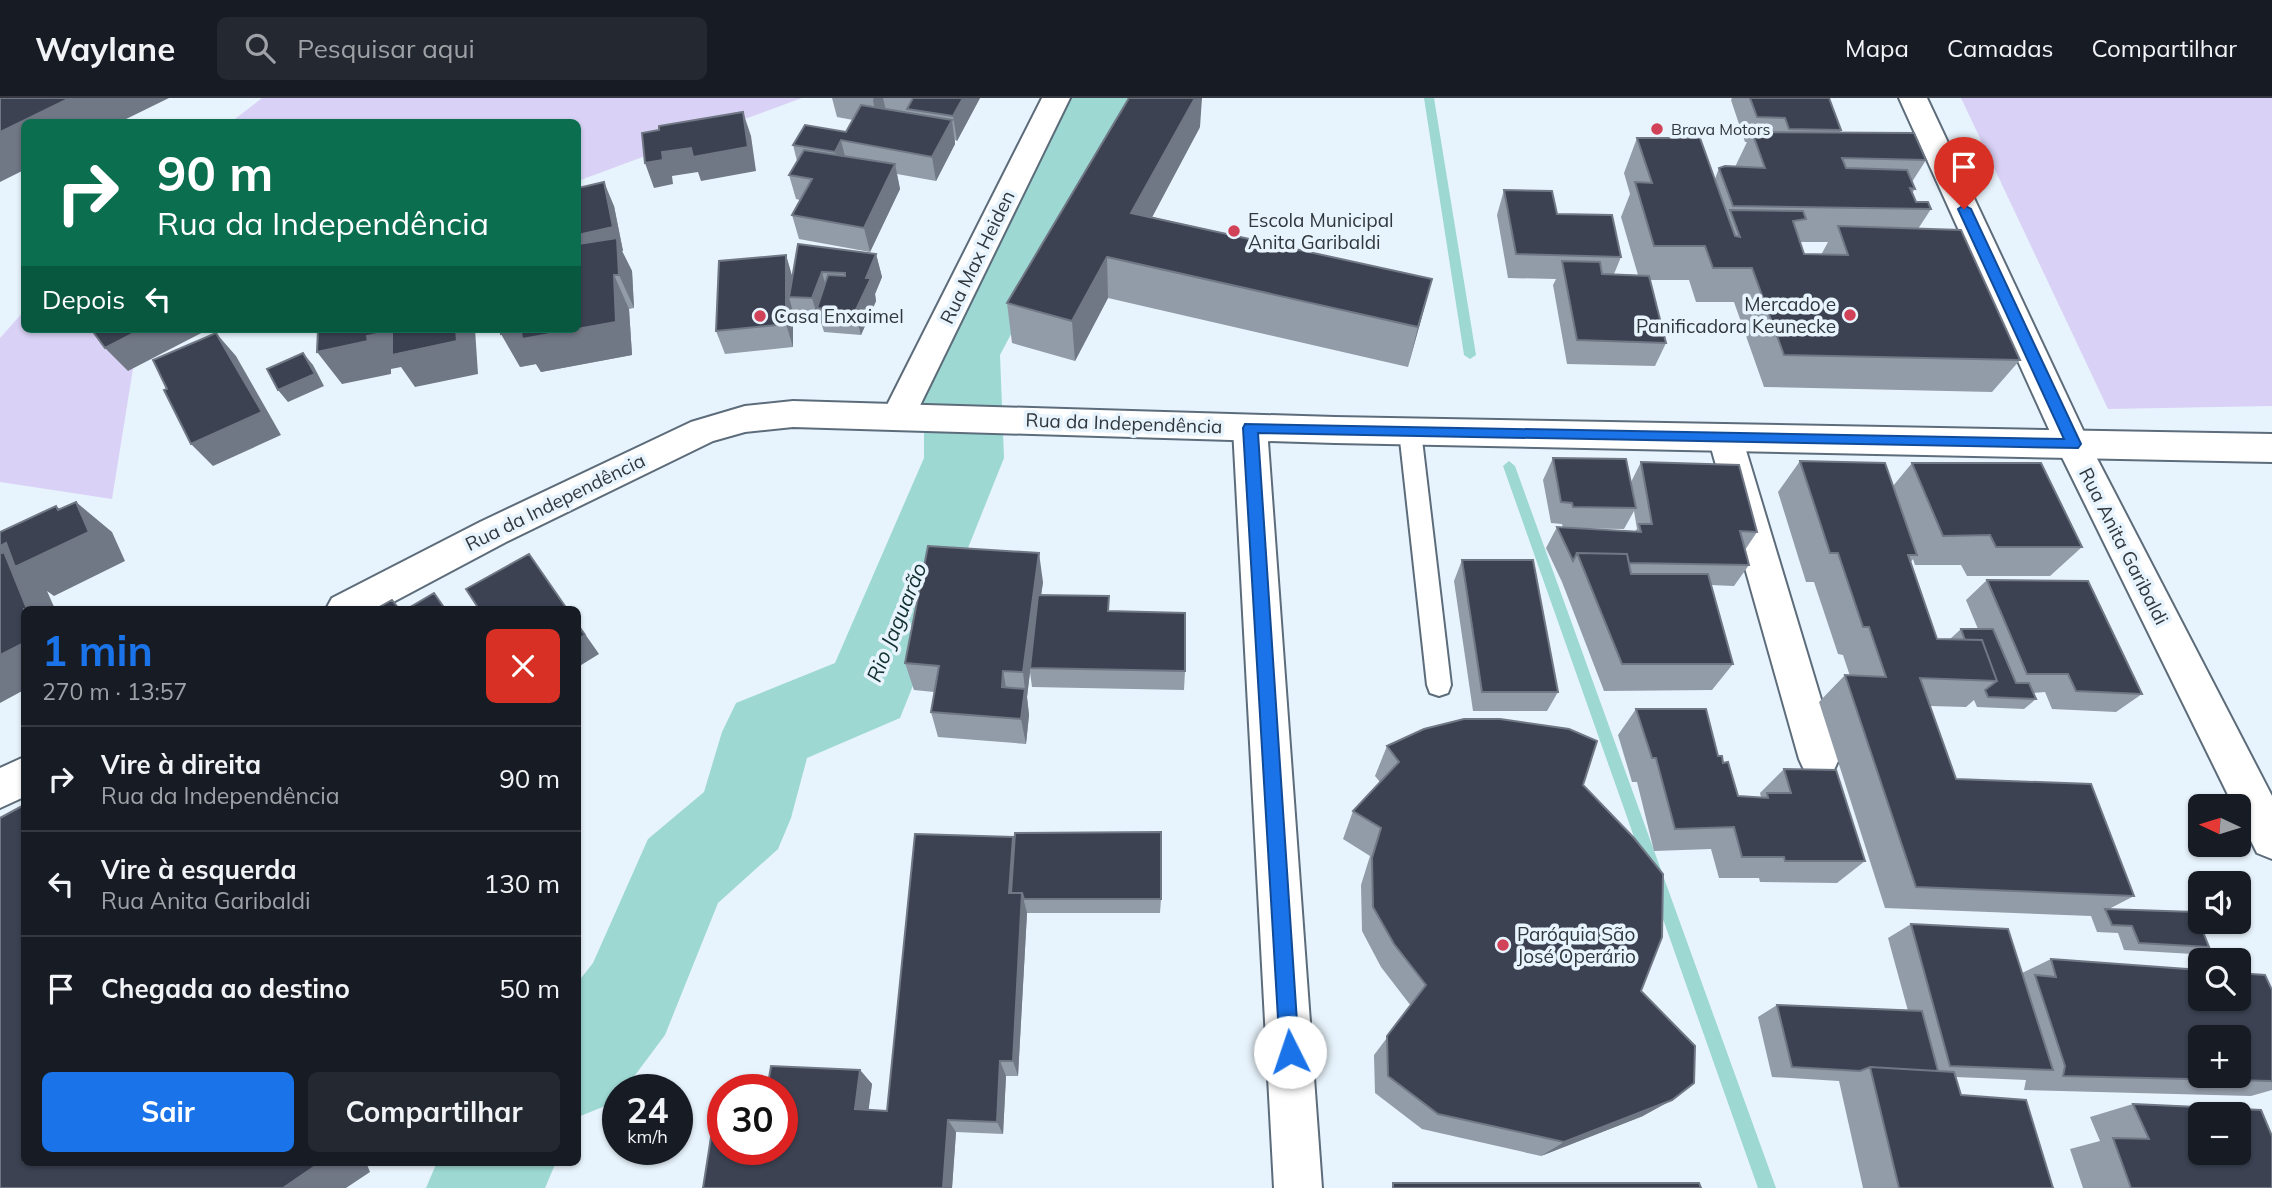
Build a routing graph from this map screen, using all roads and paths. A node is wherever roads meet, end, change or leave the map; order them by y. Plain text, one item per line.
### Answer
1 (1056, 98) edge
2 (1913, 98) edge
3 (899, 415) junction
4 (1250, 428) junction
5 (1410, 431) junction
6 (1725, 438) junction
7 (2073, 444) junction
8 (2272, 448) edge
9 (351, 606) edge
10 (1439, 685) dead end
11 (1819, 758) dead end
12 (21, 778) edge
13 (0, 789) edge
14 (2272, 839) edge
15 (1298, 1188) edge

1 - 3 street, Rua Max Heiden
2 - 7 street, Rua Anita Garibaldi
3 - 4 street, Rua da Independência
3 - 9 street, Rua da Independência
4 - 5 street, Rua da Independência
4 - 15 street
5 - 6 street, Rua da Independência
5 - 10 lane
6 - 7 street, Rua da Independência
6 - 11 street
7 - 8 street, Rua da Independência
7 - 14 street, Rua Anita Garibaldi
12 - 13 street

